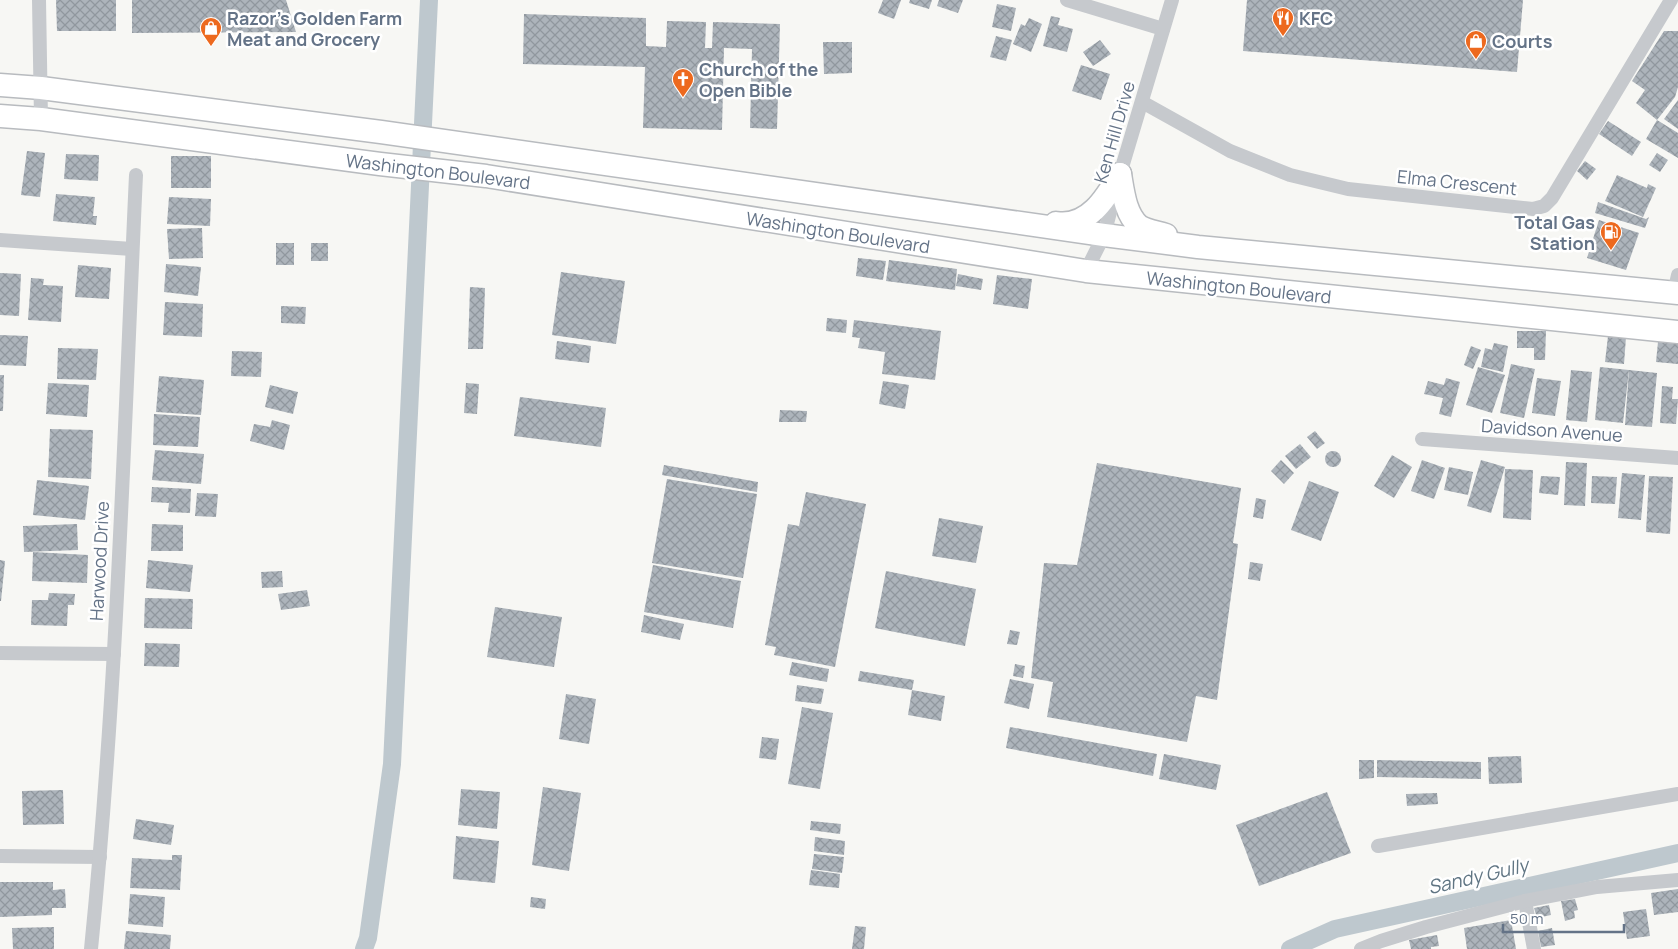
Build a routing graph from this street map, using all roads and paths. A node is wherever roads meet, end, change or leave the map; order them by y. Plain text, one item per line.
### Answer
1 (39, 0) edge
2 (1068, 0) edge
3 (1172, 0) edge
4 (1672, 8) edge
5 (1163, 29) junction
6 (0, 85) edge
7 (41, 88) junction
8 (1142, 102) junction
9 (0, 116) edge
10 (41, 119) junction
11 (1120, 174) junction
12 (136, 175) dead end
13 (1006, 222) junction
14 (1104, 236) junction
15 (0, 240) edge
16 (1198, 246) junction
17 (132, 250) junction
18 (1086, 271) junction
19 (1677, 287) edge
20 (1678, 332) edge
21 (1422, 439) dead end
22 (1678, 458) edge
23 (0, 653) edge
24 (114, 654) junction
25 (1678, 794) edge
26 (1378, 846) dead end
27 (0, 856) edge
28 (100, 857) junction
29 (1678, 880) edge
30 (1525, 901) junction
31 (91, 949) edge
32 (1361, 949) edge
33 (1534, 949) edge

1 - 7 street
2 - 5 street
3 - 5 street, Ken Hill Drive
4 - 8 street, Elma Crescent
5 - 8 street, Ken Hill Drive
6 - 7 highway, Washington Boulevard
7 - 10 street
7 - 13 highway, Washington Boulevard
8 - 11 street, Ken Hill Drive
9 - 10 highway, Washington Boulevard
10 - 18 highway, Washington Boulevard
11 - 13 highway
11 - 14 street, Ken Hill Drive
11 - 16 highway
12 - 17 street, Harwood Drive
13 - 14 highway, Washington Boulevard
14 - 16 highway, Washington Boulevard
14 - 18 street, Ken Hill Drive
15 - 17 street
16 - 19 highway, Washington Boulevard
17 - 24 street, Harwood Drive
18 - 20 highway, Washington Boulevard
21 - 22 street, Davidson Avenue
23 - 24 street
24 - 28 street, Harwood Drive
25 - 26 street
27 - 28 street
28 - 31 street, Harwood Drive
29 - 30 street
30 - 32 street
30 - 33 street

